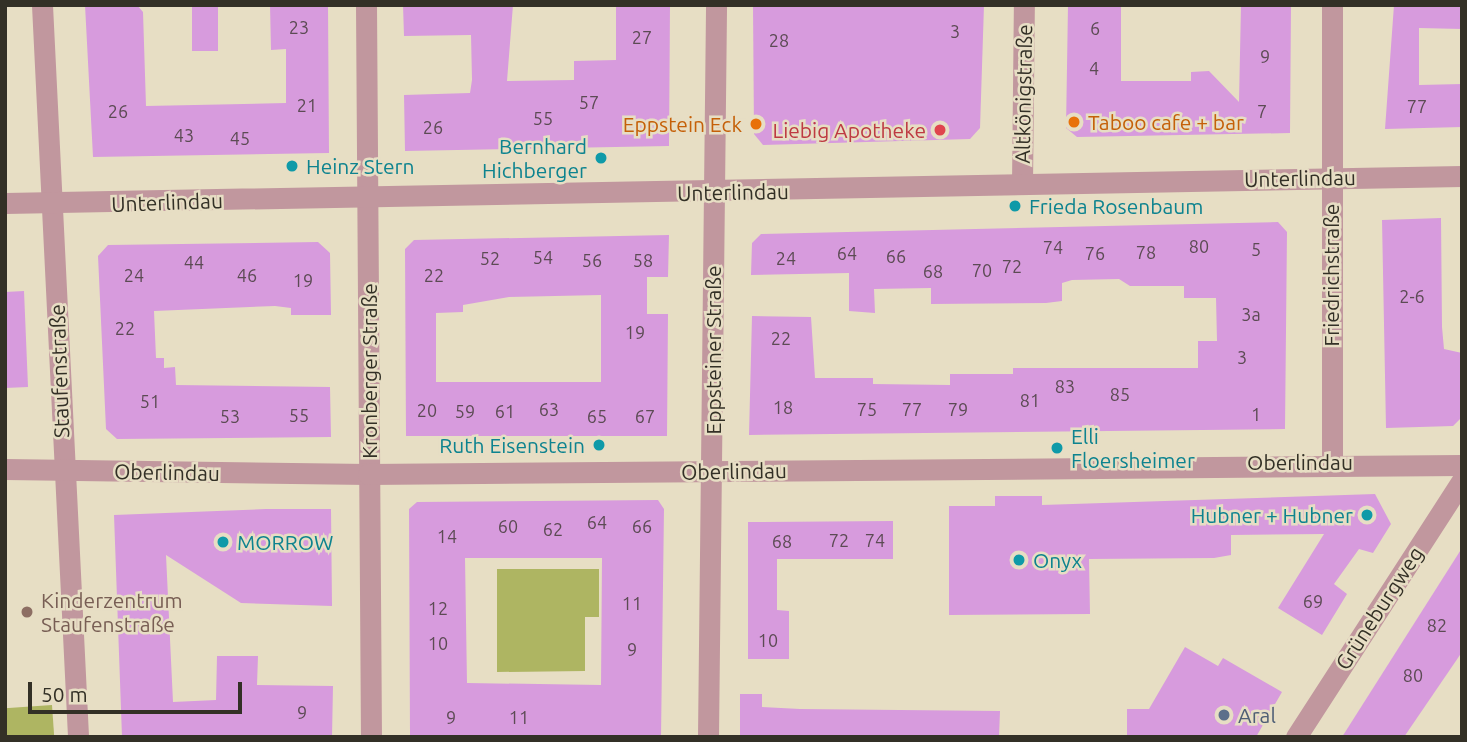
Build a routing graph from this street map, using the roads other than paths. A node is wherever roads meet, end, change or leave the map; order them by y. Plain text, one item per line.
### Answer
1 (42, 5) edge
2 (366, 5) edge
3 (716, 5) edge
4 (1024, 5) edge
5 (1332, 5) edge
6 (1462, 176) edge
7 (1331, 178) junction
8 (1021, 184) junction
9 (714, 193) junction
10 (369, 195) junction
11 (5, 203) edge
12 (53, 206) junction
13 (1332, 461) junction
14 (1462, 465) edge
15 (5, 470) edge
16 (63, 471) junction
17 (712, 471) junction
18 (368, 474) junction
19 (1462, 480) edge
20 (78, 737) edge
21 (371, 737) edge
22 (708, 737) edge
23 (1296, 737) edge

1 - 12 street, Staufenstraße
2 - 10 street, Kronberger Straße
3 - 9 street, Eppsteiner Straße
4 - 8 street, Altkönigstraße
5 - 7 street, Friedrichstraße
6 - 7 street, Unterlindau
7 - 8 street, Unterlindau
7 - 13 street, Friedrichstraße
8 - 9 street, Unterlindau
9 - 10 street, Unterlindau
9 - 17 street, Eppsteiner Straße
10 - 12 street, Unterlindau
10 - 18 street, Kronberger Straße
11 - 12 street, Unterlindau
12 - 16 street, Staufenstraße
13 - 14 street, Oberlindau
13 - 17 street, Oberlindau
15 - 16 street, Oberlindau
16 - 18 street, Oberlindau
16 - 20 street, Staufenstraße
17 - 18 street, Oberlindau
17 - 22 street, Eppsteiner Straße
18 - 21 street, Kronberger Straße
19 - 23 street, Grüneburgweg

